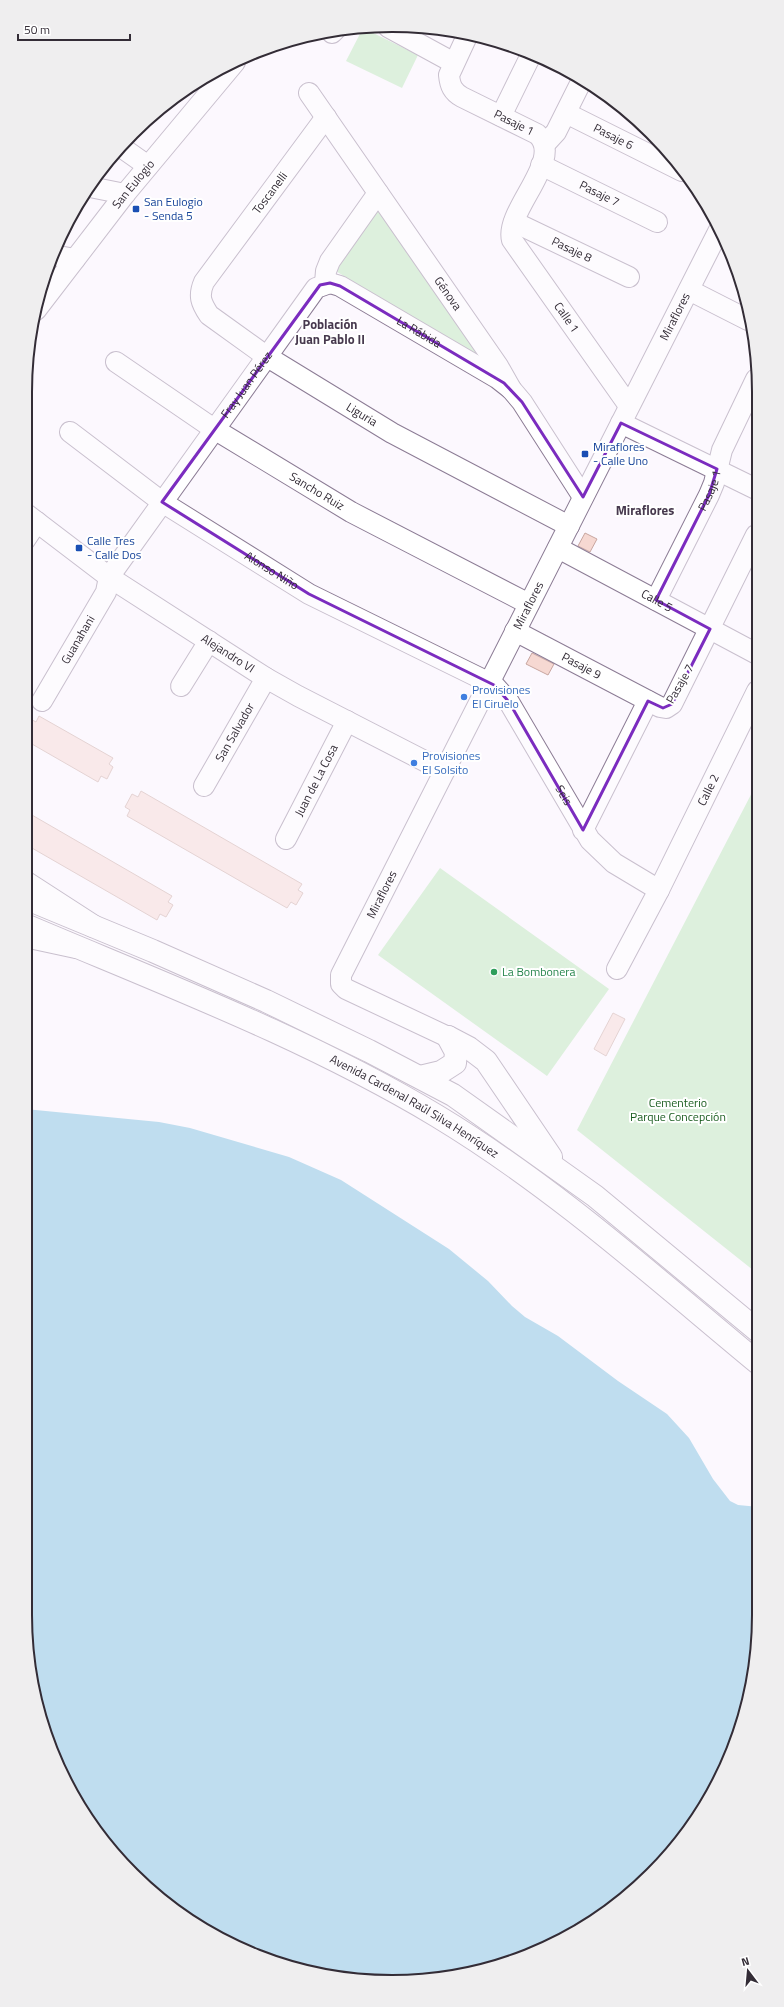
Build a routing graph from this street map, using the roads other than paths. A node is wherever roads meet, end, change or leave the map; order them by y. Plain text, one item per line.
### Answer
1 (398, 32) edge
2 (465, 40) edge
3 (529, 59) edge
4 (454, 63) junction
5 (212, 80) edge
6 (580, 85) edge
7 (309, 93) dead end
8 (566, 113) junction
9 (501, 116) junction
10 (326, 117) junction
11 (545, 144) junction
12 (125, 150) edge
13 (541, 165) junction
14 (148, 166) junction
15 (672, 166) edge
16 (96, 188) edge
17 (378, 193) junction
18 (125, 194) junction
19 (657, 222) dead end
20 (513, 225) junction
21 (716, 236) edge
22 (58, 256) edge
23 (75, 259) junction
24 (214, 268) joint
25 (629, 276) dead end
26 (325, 283) junction
27 (689, 290) junction
28 (44, 300) edge
29 (744, 318) edge
30 (266, 356) junction
31 (116, 362) dead end
32 (511, 388) junction
33 (752, 388) edge
34 (625, 415) junction
35 (214, 429) junction
36 (70, 432) dead end
37 (717, 469) junction
38 (752, 488) edge
39 (583, 497) junction
40 (162, 502) junction
41 (32, 519) edge
42 (569, 526) junction
43 (752, 543) edge
44 (558, 548) junction
45 (109, 577) junction
46 (656, 600) junction
47 (529, 604) junction
48 (710, 629) junction
49 (515, 631) junction
50 (209, 641) junction
51 (752, 651) edge
52 (266, 678) junction
53 (489, 682) junction
54 (181, 686) dead end
55 (42, 701) dead end
56 (648, 701) junction
57 (752, 701) edge
58 (346, 721) junction
59 (444, 771) junction
60 (204, 786) dead end
61 (583, 830) junction
62 (286, 839) dead end
63 (32, 887) edge
64 (659, 890) junction
65 (32, 901) edge
66 (93, 926) junction
67 (32, 928) edge
68 (32, 938) edge
69 (76, 947) junction
70 (617, 968) dead end
71 (448, 1038) junction
72 (420, 1077) junction
73 (560, 1171) junction
74 (752, 1326) edge
75 (752, 1358) edge

1 - 4 street
2 - 4 street, Pasaje 1
3 - 9 street
4 - 9 street, Pasaje 1
5 - 14 street, San Eulogio
6 - 8 street
7 - 10 street, Génova
8 - 11 street
8 - 15 street, Pasaje 6
9 - 11 street, Pasaje 1
10 - 17 street, Génova
10 - 24 street, Toscanelli
11 - 13 street, Pasaje 1
12 - 14 street
13 - 19 street, Pasaje 7
13 - 20 street, Pasaje 1
14 - 18 street, San Eulogio
16 - 18 street
17 - 26 street
17 - 32 street, Génova
18 - 23 street, San Eulogio
20 - 25 street, Pasaje 8
20 - 34 street, Calle 1
21 - 27 street, Miraflores
22 - 23 street
23 - 28 street, San Eulogio
24 - 30 street, Liguria
26 - 30 street, Fray Juan Pérez
26 - 32 street, La Rábida
27 - 29 street
27 - 34 street, Miraflores
30 - 35 street, Fray Juan Pérez
30 - 42 street, Liguria
31 - 35 street, Sancho Ruiz
32 - 39 street, Génova
33 - 37 street, Pasaje 1
34 - 37 street
34 - 39 street, Miraflores
35 - 40 street, Fray Juan Pérez
35 - 47 street, Sancho Ruiz
36 - 40 street, Alonso Niño
37 - 38 street
37 - 46 street, Pasaje 1
39 - 42 street, Miraflores
40 - 45 street, Fray Juan Pérez
40 - 53 street, Alonso Niño
41 - 45 street, Alejandro VI
42 - 44 street, Miraflores
43 - 48 street, Pasaje 7
44 - 46 street, Calle 5
44 - 47 street, Miraflores
45 - 50 street, Alejandro VI
45 - 55 street, Guanahani
46 - 48 street, Calle 5
47 - 49 street, Miraflores
48 - 51 street, Calle 5
48 - 56 street, Pasaje 7
49 - 53 street, Miraflores
49 - 56 street, Pasaje 9
50 - 52 street, Alejandro VI
50 - 54 street
52 - 58 street, Alejandro VI
52 - 60 street, San Salvador
53 - 59 street, Miraflores
53 - 61 street, Seis
56 - 61 street, Pasaje 7
57 - 64 street, Calle 2
58 - 59 street, Alejandro VI
58 - 62 street, Juan de La Cosa
59 - 71 street, Miraflores
61 - 64 street, Seis
63 - 66 main road
64 - 70 street, Calle 2
65 - 66 main road, Avenida Cardenal Raúl Silva Henríquez
66 - 72 main road, Avenida Cardenal Raúl Silva Henríquez
67 - 69 main road, Avenida Cardenal Raúl Silva Henríquez
68 - 69 main road
69 - 75 main road, Avenida Cardenal Raúl Silva Henríquez
71 - 72 main road
71 - 73 main road
72 - 73 main road, Avenida Cardenal Raúl Silva Henríquez
73 - 74 main road, Avenida Cardenal Raúl Silva Henríquez

